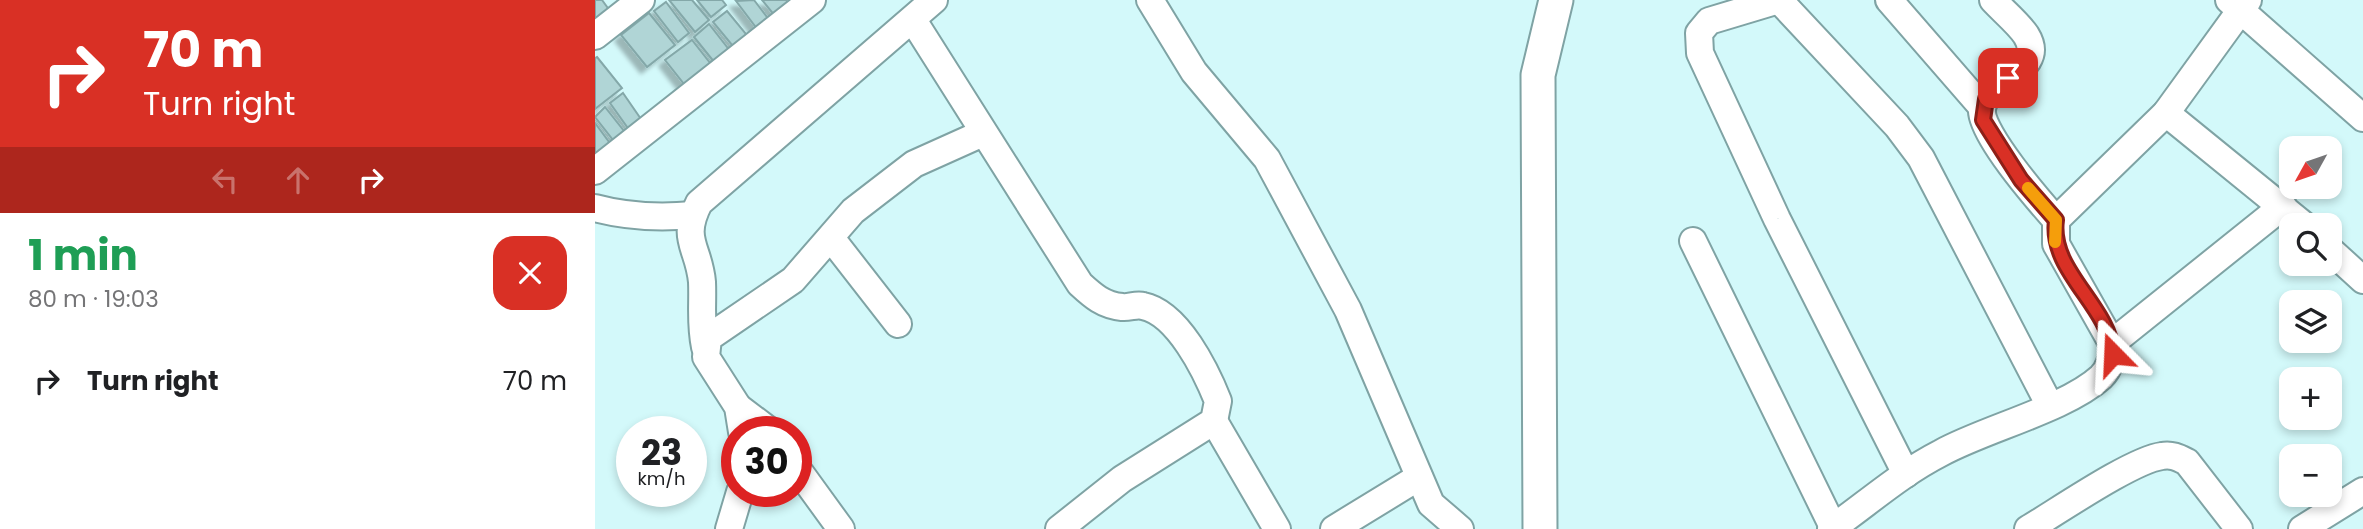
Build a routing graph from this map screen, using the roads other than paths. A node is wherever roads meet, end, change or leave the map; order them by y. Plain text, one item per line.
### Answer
1 (641, 0) edge
2 (934, 0) edge
3 (1150, 0) edge
4 (1556, 0) edge
5 (1779, 0) edge
6 (1889, 0) edge
7 (1993, 0) edge
8 (810, 1) edge
9 (2239, 4) edge
10 (913, 20) junction
11 (595, 36) edge
12 (1982, 107) junction
13 (2166, 113) junction
14 (2363, 118) edge
15 (983, 133) junction
16 (595, 171) edge
17 (2283, 206) junction
18 (595, 208) edge
19 (2291, 213) edge
20 (693, 215) junction
21 (2056, 220) junction
22 (831, 238) junction
23 (1693, 241) dead end
24 (2342, 260) edge
25 (2363, 280) edge
26 (898, 324) dead end
27 (2112, 343) junction
28 (705, 347) junction
29 (2050, 406) junction
30 (738, 416) edge
31 (1214, 421) junction
32 (1906, 474) junction
33 (1419, 477) junction
34 (812, 489) edge
35 (2363, 491) edge
36 (736, 507) edge
37 (1832, 528) edge
38 (729, 529) edge
39 (841, 529) edge
40 (1059, 529) edge
41 (1277, 529) edge
42 (1334, 529) edge
43 (1460, 529) edge
44 (1538, 529) edge
45 (2028, 529) edge
46 (2239, 529) edge
47 (2302, 529) edge

1 - 11 street
2 - 10 street
3 - 33 street
4 - 44 street
5 - 29 street
5 - 32 street
6 - 12 street
7 - 12 street
8 - 16 street
9 - 13 street
9 - 14 street
10 - 15 street
10 - 20 street
12 - 21 street
13 - 17 street
13 - 21 street
15 - 22 street
15 - 31 street
17 - 19 street
17 - 27 street
18 - 20 street
20 - 28 street
21 - 27 street
22 - 26 street
22 - 28 street
23 - 37 street
24 - 25 street
27 - 29 street
28 - 30 street
29 - 32 street
31 - 40 street
31 - 41 street
32 - 37 street
33 - 42 street
33 - 43 street
34 - 39 street
35 - 47 street
36 - 38 street
45 - 46 street

